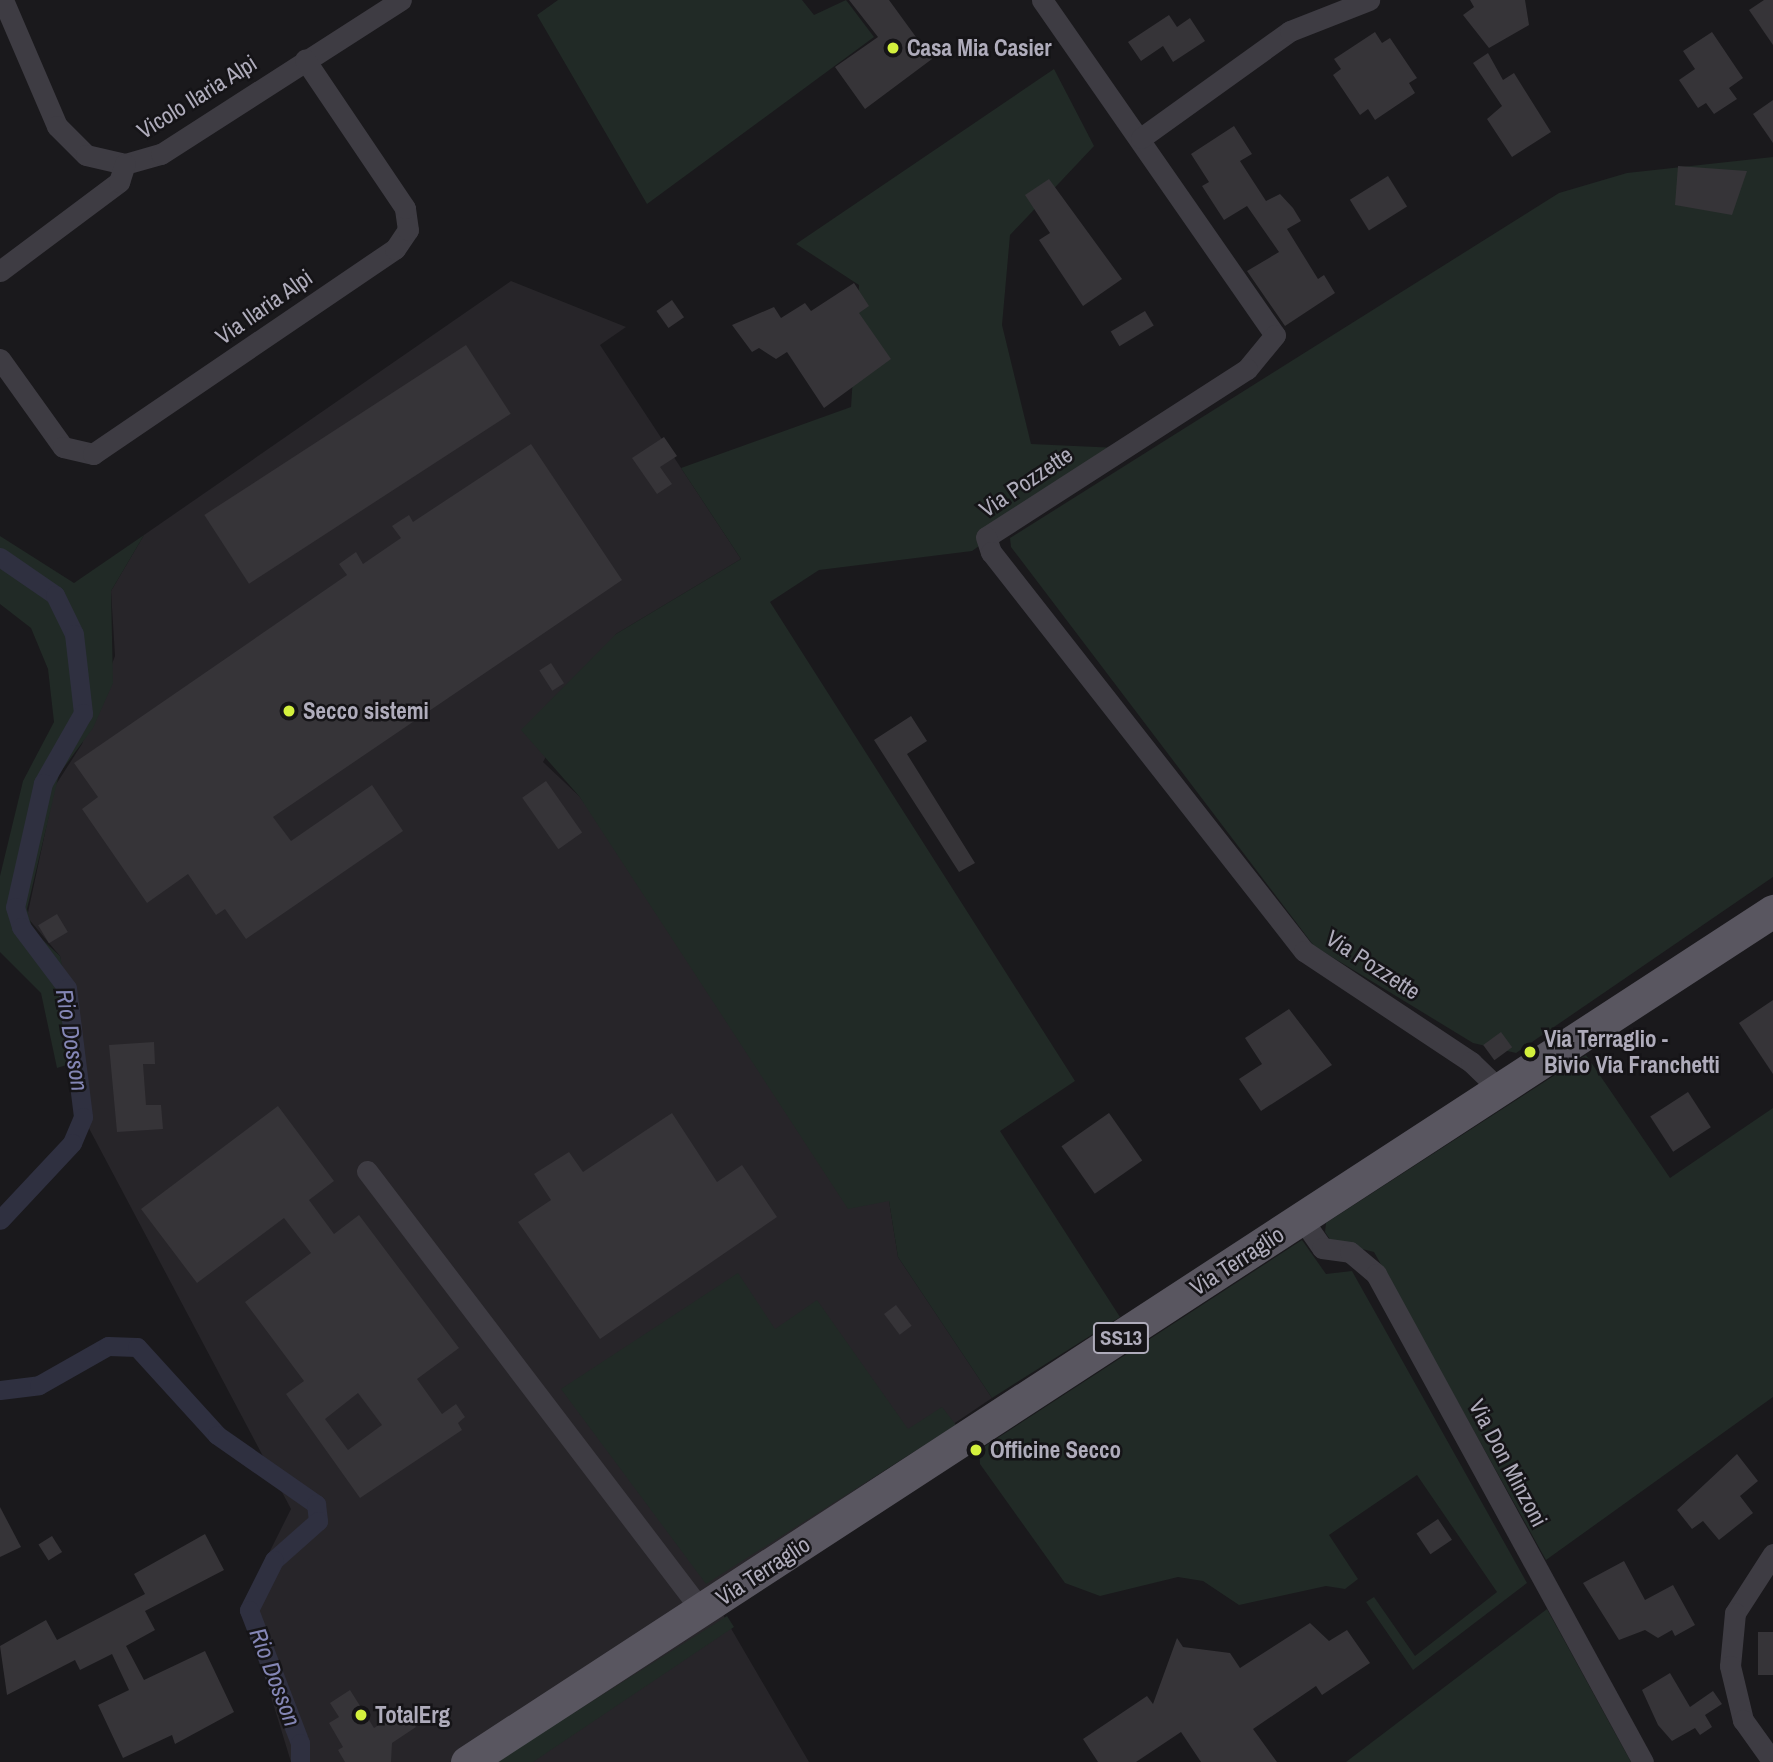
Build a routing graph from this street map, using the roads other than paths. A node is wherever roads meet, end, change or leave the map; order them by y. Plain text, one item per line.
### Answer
1 (3, 0) edge
2 (401, 0) edge
3 (1042, 0) edge
4 (1369, 0) edge
5 (305, 60) junction
6 (1141, 138) junction
7 (102, 160) junction
8 (125, 164) junction
9 (73, 214) junction
10 (0, 271) edge
11 (0, 359) edge
12 (1773, 911) edge
13 (1500, 1090) junction
14 (367, 1171) dead end
15 (1302, 1219) junction
16 (1773, 1554) edge
17 (702, 1611) junction
18 (467, 1762) edge
19 (1643, 1762) edge
20 (1773, 1762) edge

1 - 7 street
2 - 5 street, Vicolo Ilaria Alpi
3 - 6 street, Via Pozzette
4 - 6 street
5 - 8 street, Vicolo Ilaria Alpi
5 - 11 street, Via Ilaria Alpi
6 - 13 street, Via Pozzette
7 - 8 street
7 - 9 street
8 - 9 street, Vicolo Ilaria Alpi
9 - 10 street, Vicolo Ilaria Alpi
12 - 13 main road, Via Terraglio / SS13
13 - 15 main road, Via Terraglio / SS13
14 - 17 street, Via Terraglio
15 - 17 main road, Via Terraglio / SS13
15 - 19 street, Via Don Minzoni
16 - 20 street
17 - 18 main road, Via Terraglio / SS13

